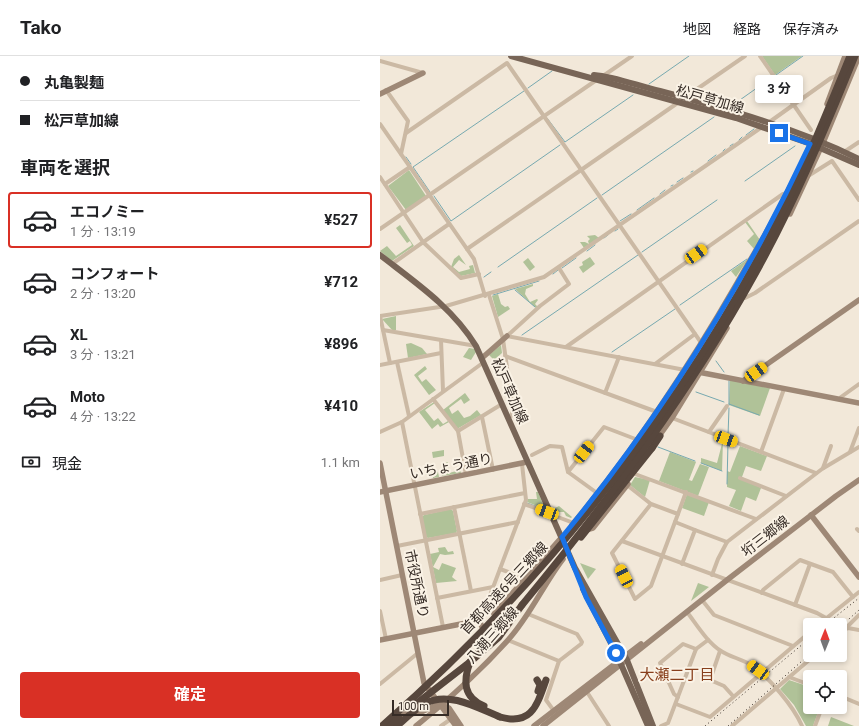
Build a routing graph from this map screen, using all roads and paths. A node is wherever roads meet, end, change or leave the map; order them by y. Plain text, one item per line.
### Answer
1 (511, 56) edge
2 (632, 56) edge
3 (745, 56) edge
4 (760, 56) edge
5 (845, 56) edge
6 (850, 56) edge
7 (858, 58) edge
8 (380, 61) edge
9 (423, 73) joint
10 (839, 74) junction
11 (851, 76) junction
12 (601, 77) junction
13 (386, 90) junction
14 (380, 94) edge
15 (685, 98) junction
16 (679, 102) junction
17 (793, 105) junction
18 (544, 117) junction
19 (765, 125) junction
20 (381, 126) edge
21 (811, 130) dead end
22 (406, 133) junction
23 (859, 142) edge
24 (817, 143) junction
25 (844, 152) junction
26 (401, 154) junction
27 (859, 159) edge
28 (859, 165) edge
29 (410, 167) junction
30 (581, 170) junction
31 (808, 176) junction
32 (380, 177) edge
33 (385, 184) junction
34 (788, 193) junction
35 (430, 196) junction
36 (799, 196) junction
37 (859, 200) edge
38 (404, 213) junction
39 (859, 221) edge
40 (449, 224) junction
41 (619, 225) junction
42 (380, 230) edge
43 (423, 242) junction
44 (467, 249) junction
45 (380, 255) edge
46 (392, 264) junction
47 (559, 268) junction
48 (479, 274) junction
49 (658, 281) junction
50 (487, 295) junction
51 (745, 298) junction
52 (859, 300) edge
53 (446, 306) junction
54 (719, 314) junction
55 (380, 316) edge
56 (383, 330) junction
57 (695, 334) junction
58 (505, 337) junction
59 (441, 340) junction
60 (702, 344) junction
61 (476, 346) junction
62 (566, 346) junction
63 (441, 353) junction
64 (505, 356) junction
65 (619, 357) junction
66 (483, 360) junction
67 (397, 362) junction
68 (390, 363) junction
69 (655, 364) junction
70 (380, 365) edge
71 (686, 370) junction
72 (701, 372) junction
73 (743, 381) junction
74 (859, 384) edge
75 (784, 388) junction
76 (443, 391) junction
77 (605, 393) junction
78 (433, 399) junction
79 (840, 400) junction
80 (859, 403) edge
81 (502, 404) junction
82 (727, 406) dead end
83 (657, 412) junction
84 (409, 416) junction
85 (482, 416) junction
86 (508, 417) junction
87 (672, 418) junction
88 (402, 422) junction
89 (859, 428) edge
90 (458, 431) junction
91 (380, 432) edge
92 (709, 432) junction
93 (660, 436) junction
94 (638, 440) junction
95 (831, 446) dead end
96 (859, 447) edge
97 (761, 452) junction
98 (850, 452) junction
99 (532, 455) dead end
100 (380, 463) edge
101 (524, 463) junction
102 (822, 468) junction
103 (493, 470) junction
104 (568, 472) junction
105 (816, 473) junction
106 (636, 474) junction
107 (466, 475) junction
108 (740, 478) dead end
109 (859, 480) edge
110 (627, 485) junction
111 (414, 486) junction
112 (383, 492) edge
113 (686, 492) junction
114 (525, 493) junction
115 (597, 493) junction
116 (786, 496) junction
117 (524, 504) junction
118 (651, 504) junction
119 (454, 507) junction
120 (420, 514) junction
121 (551, 514) junction
122 (678, 514) junction
123 (810, 515) junction
124 (756, 519) junction
125 (518, 522) junction
126 (571, 522) dead end
127 (674, 522) junction
128 (586, 530) junction
129 (695, 530) junction
130 (460, 534) junction
131 (562, 537) junction
132 (425, 541) junction
133 (622, 541) junction
134 (727, 542) junction
135 (397, 546) junction
136 (568, 551) junction
137 (662, 556) junction
138 (682, 564) junction
139 (810, 564) junction
140 (500, 569) junction
141 (402, 575) junction
142 (712, 575) junction
143 (859, 577) edge
144 (525, 578) junction
145 (380, 580) edge
146 (727, 580) junction
147 (493, 587) junction
148 (471, 591) junction
149 (859, 592) edge
150 (762, 593) junction
151 (853, 597) junction
152 (437, 598) junction
153 (702, 600) junction
154 (795, 605) junction
155 (380, 610) edge
156 (687, 612) junction
157 (528, 614) junction
158 (859, 616) edge
159 (826, 618) joint
160 (483, 625) junction
161 (443, 627) junction
162 (847, 627) edge
163 (847, 630) edge
164 (859, 630) edge
165 (414, 633) junction
166 (803, 638) edge
167 (383, 639) edge
168 (508, 640) junction
169 (708, 640) junction
170 (793, 646) junction
171 (696, 649) junction
172 (720, 651) junction
173 (418, 652) junction
174 (623, 660) junction
175 (559, 661) junction
176 (470, 662) junction
177 (807, 662) edge
178 (761, 672) junction
179 (789, 677) junction
180 (537, 680) dead end
181 (546, 680) dead end
182 (803, 682) edge
183 (424, 683) junction
184 (380, 684) edge
185 (775, 688) junction
186 (587, 692) junction
187 (733, 696) junction
188 (678, 697) junction
189 (847, 699) edge
190 (676, 704) junction
191 (859, 704) edge
192 (442, 705) junction
193 (554, 711) junction
194 (819, 714) edge
195 (390, 715) junction
196 (500, 715) junction
197 (451, 719) junction
198 (736, 722) junction
199 (380, 723) edge
200 (382, 726) edge
201 (390, 726) edge
202 (396, 726) edge
203 (416, 726) edge
204 (441, 726) edge
205 (456, 726) edge
206 (461, 726) edge
207 (534, 726) edge
208 (543, 726) edge
209 (609, 726) edge
210 (648, 726) edge
211 (653, 726) edge
212 (661, 726) edge
213 (732, 726) edge
214 (740, 726) edge
215 (802, 726) edge
216 (815, 726) edge

1 - 12 main road, 松戸草加線
2 - 12 street
3 - 15 street
4 - 17 street
5 - 10 main road, 八潮三郷線
6 - 160 highway, 首都高速6号三郷線, bridge
7 - 11 main road, 八潮三郷線
7 - 136 highway, 首都高速6号三郷線, bridge
8 - 9 street
9 - 13 main road
10 - 11 street
10 - 17 street
10 - 24 main road, 八潮三郷線
11 - 24 main road, 八潮三郷線
12 - 15 main road, 松戸草加線
12 - 16 main road, 松戸草加線
12 - 18 street
13 - 14 main road
13 - 22 street
15 - 16 street
15 - 19 main road, 松戸草加線
16 - 19 main road, 松戸草加線
16 - 30 street
17 - 19 street
17 - 21 street
18 - 22 street
18 - 30 street
18 - 35 street
19 - 24 main road, 松戸草加線
19 - 41 street
20 - 26 street
22 - 26 street
23 - 25 street
24 - 25 main road, 松戸草加線
24 - 28 main road, 松戸草加線
24 - 31 main road, 八潮三郷線
24 - 34 main road, 八潮三郷線
25 - 27 main road, 松戸草加線
26 - 29 street
29 - 33 street
29 - 35 street
30 - 41 street
30 - 44 street
31 - 36 main road, 八潮三郷線
31 - 37 street
32 - 33 street
33 - 38 street
34 - 36 street
34 - 49 street
34 - 54 main road, 八潮三郷線
35 - 38 street
35 - 40 street
36 - 51 main road, 八潮三郷線
38 - 42 street
38 - 43 street
39 - 51 street
40 - 43 street
40 - 44 street
41 - 47 street
41 - 49 street
43 - 46 street
43 - 48 street
44 - 48 street
45 - 46 main road, 松戸草加線
46 - 53 main road, 松戸草加線
47 - 50 street
47 - 58 street
48 - 50 street
49 - 57 street
49 - 62 street
50 - 53 street
50 - 58 street
51 - 54 main road
51 - 72 main road, 八潮三郷線
52 - 73 main road
53 - 55 street
53 - 61 main road, 松戸草加線
54 - 60 main road, 八潮三郷線
55 - 56 street
56 - 59 street
56 - 68 street
57 - 60 street
57 - 69 street
58 - 62 street
58 - 64 street
58 - 66 main road
59 - 61 street
59 - 63 street
60 - 71 main road, 八潮三郷線
61 - 66 main road, 松戸草加線
62 - 65 street
63 - 67 street
63 - 76 street
64 - 77 street
64 - 86 street
65 - 69 street
65 - 77 street
66 - 76 street
66 - 81 main road, 松戸草加線
67 - 68 street
67 - 84 street
68 - 70 street
69 - 71 street
71 - 72 main road
71 - 83 main road, 八潮三郷線
72 - 73 main road
72 - 87 main road, 八潮三郷線
73 - 75 main road
74 - 79 street
75 - 79 main road
75 - 97 street
76 - 78 street
77 - 83 street
78 - 84 street
78 - 90 street
79 - 80 main road
81 - 85 street
81 - 86 main road, 松戸草加線
82 - 92 street
83 - 94 main road, 八潮三郷線
84 - 88 street
85 - 90 street
85 - 103 street
86 - 101 main road, 松戸草加線
87 - 92 street
87 - 93 main road, 八潮三郷線
88 - 91 street
88 - 111 street
89 - 98 street
90 - 107 street
92 - 97 street
93 - 106 main road, 八潮三郷線
93 - 128 main road, 八潮三郷線
93 - 136 highway, bridge
94 - 104 street
94 - 115 main road, 八潮三郷線
95 - 102 street
96 - 98 street
97 - 105 street
98 - 102 street
99 - 104 street
100 - 112 main road, 市役所通り
101 - 103 main road, いちょう通り
101 - 114 street
101 - 121 main road, 松戸草加線
102 - 105 street
103 - 107 main road, いちょう通り
104 - 115 street
105 - 116 street
106 - 110 main road, 八潮三郷線
106 - 113 street
107 - 111 main road, いちょう通り
108 - 116 street
109 - 123 main road, 垳三郷線
110 - 118 street
110 - 128 main road, 八潮三郷線
111 - 112 main road, いちょう通り
111 - 120 street
112 - 135 main road, 市役所通り
113 - 122 street
113 - 124 street
114 - 117 street
114 - 119 street
115 - 131 main road, 八潮三郷線
116 - 124 street
117 - 121 street
117 - 125 street
118 - 122 street
118 - 133 street
119 - 120 street
119 - 130 street
120 - 132 street
121 - 126 street
121 - 131 main road, 松戸草加線
122 - 127 street
123 - 143 main road
123 - 146 main road, 垳三郷線
124 - 134 street
125 - 130 street
125 - 140 street
127 - 129 street
127 - 137 street
128 - 136 main road, 八潮三郷線
129 - 134 street
129 - 138 street
130 - 132 street
130 - 148 street
131 - 136 main road, 松戸草加線
131 - 144 main road, 八潮三郷線
132 - 135 street
132 - 152 street
133 - 137 street
133 - 137 street
134 - 142 street
135 - 141 main road, 市役所通り
136 - 157 main road, 八潮三郷線
136 - 174 main road, 松戸草加線
136 - 176 highway, 首都高速6号三郷線, bridge
137 - 138 street
138 - 142 street
139 - 150 street
139 - 151 street
139 - 154 street
140 - 144 street
140 - 147 street
141 - 145 street
141 - 165 main road, 市役所通り
142 - 146 street
144 - 160 main road, 八潮三郷線
146 - 150 street
146 - 153 main road, 垳三郷線
147 - 148 street
147 - 160 street
148 - 152 street
149 - 151 street
150 - 154 street
151 - 159 street
152 - 161 street
153 - 156 main road, 垳三郷線
153 - 170 street
154 - 159 street
155 - 167 street
156 - 169 street
156 - 174 main road, 垳三郷線
157 - 168 main road, 八潮三郷線
157 - 175 street
158 - 162 street
160 - 161 main road
160 - 183 main road, 八潮三郷線
160 - 200 highway, 首都高速6号三郷線, bridge
161 - 165 main road
163 - 164 street
165 - 167 main road
165 - 173 main road, 市役所通り
166 - 170 street
168 - 175 street
168 - 192 main road, 八潮三郷線
169 - 171 street
169 - 172 street
170 - 178 street
171 - 188 street
171 - 188 street
172 - 178 street
172 - 187 street
173 - 183 main road, 市役所通り
173 - 184 street
174 - 186 main road, 垳三郷線
174 - 193 main road, 垳三郷線
174 - 210 main road, 松戸草加線
174 - 211 main road, 松戸草加線
175 - 193 street
176 - 196 highway, bridge
176 - 201 highway, 首都高速6号三郷線, bridge
177 - 179 street
178 - 185 street
178 - 187 street
179 - 182 street
179 - 185 street
180 - 196 highway
181 - 196 highway
183 - 192 main road, 市役所通り
183 - 195 main road, 八潮三郷線
185 - 198 street
185 - 215 street
186 - 208 main road, 垳三郷線
186 - 209 street
187 - 190 street
188 - 190 street
189 - 191 street
190 - 212 street
192 - 195 main road
192 - 197 main road
192 - 203 main road, 八潮三郷線
192 - 206 main road
193 - 207 main road, 垳三郷線
194 - 216 street
195 - 199 main road, 八潮三郷線
196 - 202 highway, bridge
197 - 204 street
197 - 205 main road
198 - 213 street
198 - 214 street

